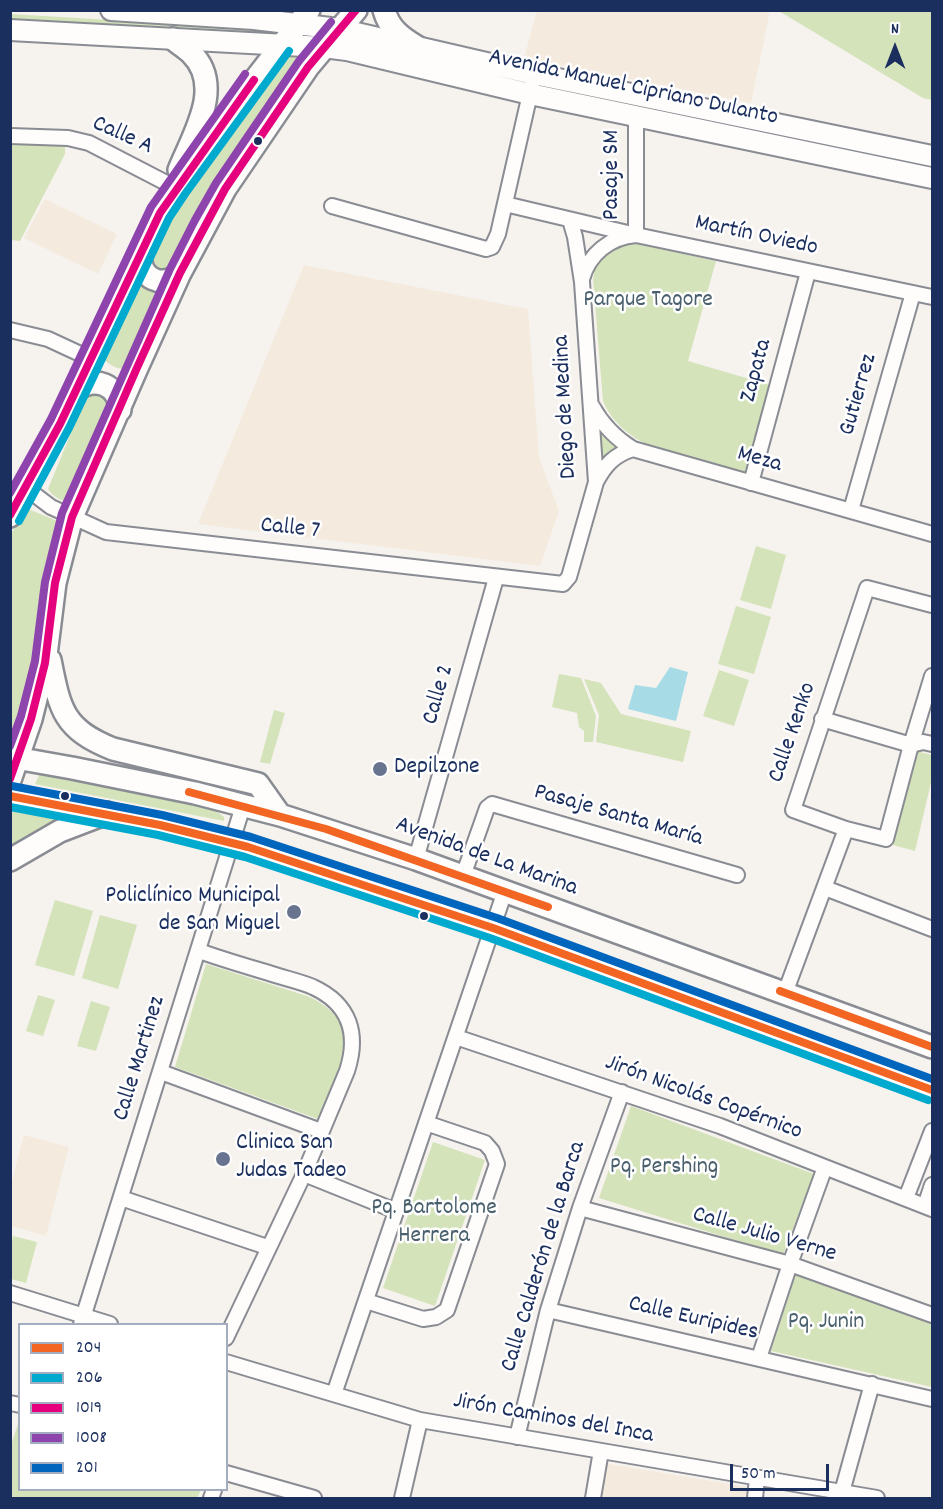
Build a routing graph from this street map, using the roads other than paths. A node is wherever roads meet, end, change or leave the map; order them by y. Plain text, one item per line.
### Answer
1 (111, 10) edge
2 (356, 10) edge
3 (384, 10) edge
4 (256, 15) edge
5 (303, 17) edge
6 (339, 29) junction
7 (10, 30) edge
8 (173, 39) junction
9 (281, 45) junction
10 (323, 47) junction
11 (417, 48) junction
12 (534, 74) junction
13 (530, 94) junction
14 (705, 110) junction
15 (636, 117) junction
16 (701, 130) junction
17 (10, 136) edge
18 (933, 156) edge
19 (933, 178) edge
20 (176, 188) junction
21 (505, 204) junction
22 (332, 206) dead end
23 (570, 220) junction
24 (636, 234) junction
25 (141, 254) junction
26 (808, 272) junction
27 (180, 273) junction
28 (582, 282) junction
29 (913, 293) junction
30 (933, 297) edge
31 (10, 330) edge
32 (93, 354) junction
33 (136, 370) junction
34 (75, 391) junction
35 (591, 404) junction
36 (120, 410) junction
37 (633, 449) junction
38 (596, 482) junction
39 (750, 483) junction
40 (26, 488) junction
41 (851, 510) junction
42 (10, 516) edge
43 (72, 517) junction
44 (933, 534) edge
45 (496, 578) junction
46 (560, 585) joint
47 (933, 605) edge
48 (48, 644) junction
49 (933, 676) edge
50 (822, 719) junction
51 (933, 744) edge
52 (911, 745) junction
53 (15, 757) edge
54 (10, 780) edge
55 (10, 796) edge
56 (243, 806) junction
57 (107, 813) junction
58 (280, 815) junction
59 (846, 829) junction
60 (232, 843) junction
61 (417, 859) junction
62 (10, 860) edge
63 (737, 875) dead end
64 (463, 876) junction
65 (825, 888) junction
66 (505, 891) junction
67 (493, 928) junction
68 (933, 929) edge
69 (198, 951) junction
70 (785, 993) junction
71 (456, 1037) junction
72 (933, 1047) edge
73 (161, 1072) junction
74 (933, 1090) edge
75 (622, 1092) junction
76 (426, 1123) junction
77 (321, 1131) junction
78 (933, 1131) edge
79 (825, 1167) junction
80 (303, 1174) junction
81 (933, 1185) edge
82 (121, 1198) junction
83 (906, 1198) junction
84 (929, 1207) edge
85 (580, 1208) junction
86 (396, 1210) junction
87 (267, 1247) junction
88 (790, 1264) junction
89 (10, 1293) edge
90 (366, 1301) junction
91 (548, 1310) junction
92 (933, 1315) edge
93 (83, 1320) edge
94 (103, 1323) edge
95 (228, 1334) edge
96 (759, 1358) junction
97 (228, 1363) edge
98 (872, 1384) junction
99 (334, 1394) junction
100 (933, 1399) edge
101 (420, 1420) junction
102 (517, 1437) junction
103 (601, 1451) junction
104 (228, 1474) edge
105 (757, 1478) junction
106 (842, 1492) junction
107 (314, 1498) edge
108 (402, 1498) edge
109 (593, 1498) edge
110 (755, 1498) edge
111 (877, 1498) edge

1 - 4 main road, Avenida Manuel Cipriano Dulanto
2 - 6 main road
3 - 11 main road
4 - 5 main road, Avenida Manuel Cipriano Dulanto
5 - 6 main road, Avenida Manuel Cipriano Dulanto
5 - 9 main road
6 - 10 main road
6 - 11 main road, Avenida Manuel Cipriano Dulanto
7 - 8 main road, Avenida Manuel Cipriano Dulanto
8 - 9 main road, Avenida Manuel Cipriano Dulanto
8 - 20 main road
9 - 10 main road, Avenida Manuel Cipriano Dulanto
9 - 20 main road
10 - 13 main road, Avenida Manuel Cipriano Dulanto
10 - 27 main road
11 - 12 main road, Avenida Manuel Cipriano Dulanto
12 - 13 street
12 - 14 main road, Avenida Manuel Cipriano Dulanto
13 - 15 main road, Avenida Manuel Cipriano Dulanto
13 - 21 street
14 - 16 main road
14 - 18 main road, Avenida Manuel Cipriano Dulanto
15 - 16 main road, Avenida Manuel Cipriano Dulanto
15 - 24 street, Pasaje SM
16 - 19 main road, Avenida Manuel Cipriano Dulanto
17 - 20 street, Calle A
20 - 25 main road
21 - 22 street
21 - 23 street, Martín Oviedo
23 - 24 street, Martín Oviedo
23 - 28 street, Diego de Medina
24 - 26 street, Martín Oviedo
24 - 28 street
25 - 27 main road
25 - 32 main road
26 - 29 street, Martín Oviedo
26 - 39 street, Zapata
27 - 33 main road
28 - 35 street, Diego de Medina
29 - 30 street, Martín Oviedo
29 - 41 street, Gutierrez
31 - 32 street
32 - 33 main road
32 - 34 main road
33 - 36 main road
34 - 36 main road
34 - 40 main road
35 - 37 street, Meza
35 - 38 street, Diego de Medina
36 - 43 main road
37 - 38 street
37 - 39 street, Meza
38 - 46 street, Diego de Medina
39 - 41 street, Meza
40 - 42 main road
40 - 43 street, Calle 7
41 - 44 street, Meza
43 - 45 street, Calle 7
43 - 48 main road
45 - 46 street, Calle 7
45 - 61 street, Calle 2
47 - 50 street, Calle Kenko
48 - 53 main road
48 - 58 main road
49 - 52 street
50 - 52 street
50 - 59 street, Calle Kenko
51 - 52 street
52 - 59 street
53 - 54 main road
53 - 56 main road, Avenida de La Marina
55 - 57 main road
56 - 58 main road, Avenida de La Marina
56 - 60 street, Calle Martinez
57 - 60 main road
57 - 62 main road
58 - 61 main road, Avenida de La Marina
59 - 65 street
60 - 67 main road
60 - 69 street, Calle Martinez
61 - 64 main road, Avenida de La Marina
63 - 64 street, Pasaje Santa María
64 - 66 main road, Avenida de La Marina
65 - 68 street
65 - 70 street
66 - 67 street
66 - 70 main road, Avenida de La Marina
67 - 71 street
67 - 74 main road
69 - 73 street, Calle Martinez
69 - 77 street
70 - 72 main road, Avenida de La Marina
71 - 75 street, Jirón Nicolás Copérnico
71 - 76 street
73 - 77 street
73 - 82 street, Calle Martinez
75 - 79 street, Jirón Nicolás Copérnico
75 - 85 street, Calle Calderón de la Barca
76 - 86 street
76 - 90 street
77 - 80 street
78 - 83 street
79 - 83 street, Jirón Nicolás Copérnico
79 - 88 street
80 - 86 street
80 - 87 street
81 - 84 street
82 - 87 street
82 - 93 street, Calle Martinez
83 - 84 street, Jirón Nicolás Copérnico
85 - 88 street, Calle Julio Verne
85 - 91 street, Calle Calderón de la Barca
86 - 90 street
87 - 95 street
88 - 92 street, Calle Julio Verne
88 - 96 street
89 - 93 street
90 - 99 street
91 - 96 street, Calle Euripides
91 - 102 street, Calle Calderón de la Barca
93 - 94 street
96 - 98 street, Calle Euripides
97 - 99 street, Jirón Caminos del Inca
98 - 100 street, Calle Euripides
98 - 106 street
99 - 101 street, Jirón Caminos del Inca
101 - 102 street, Jirón Caminos del Inca
101 - 108 street
102 - 103 street, Jirón Caminos del Inca
103 - 105 street, Jirón Caminos del Inca
103 - 109 street
104 - 107 street
105 - 106 street, Jirón Caminos del Inca
105 - 110 street
106 - 111 street, Jirón Caminos del Inca

